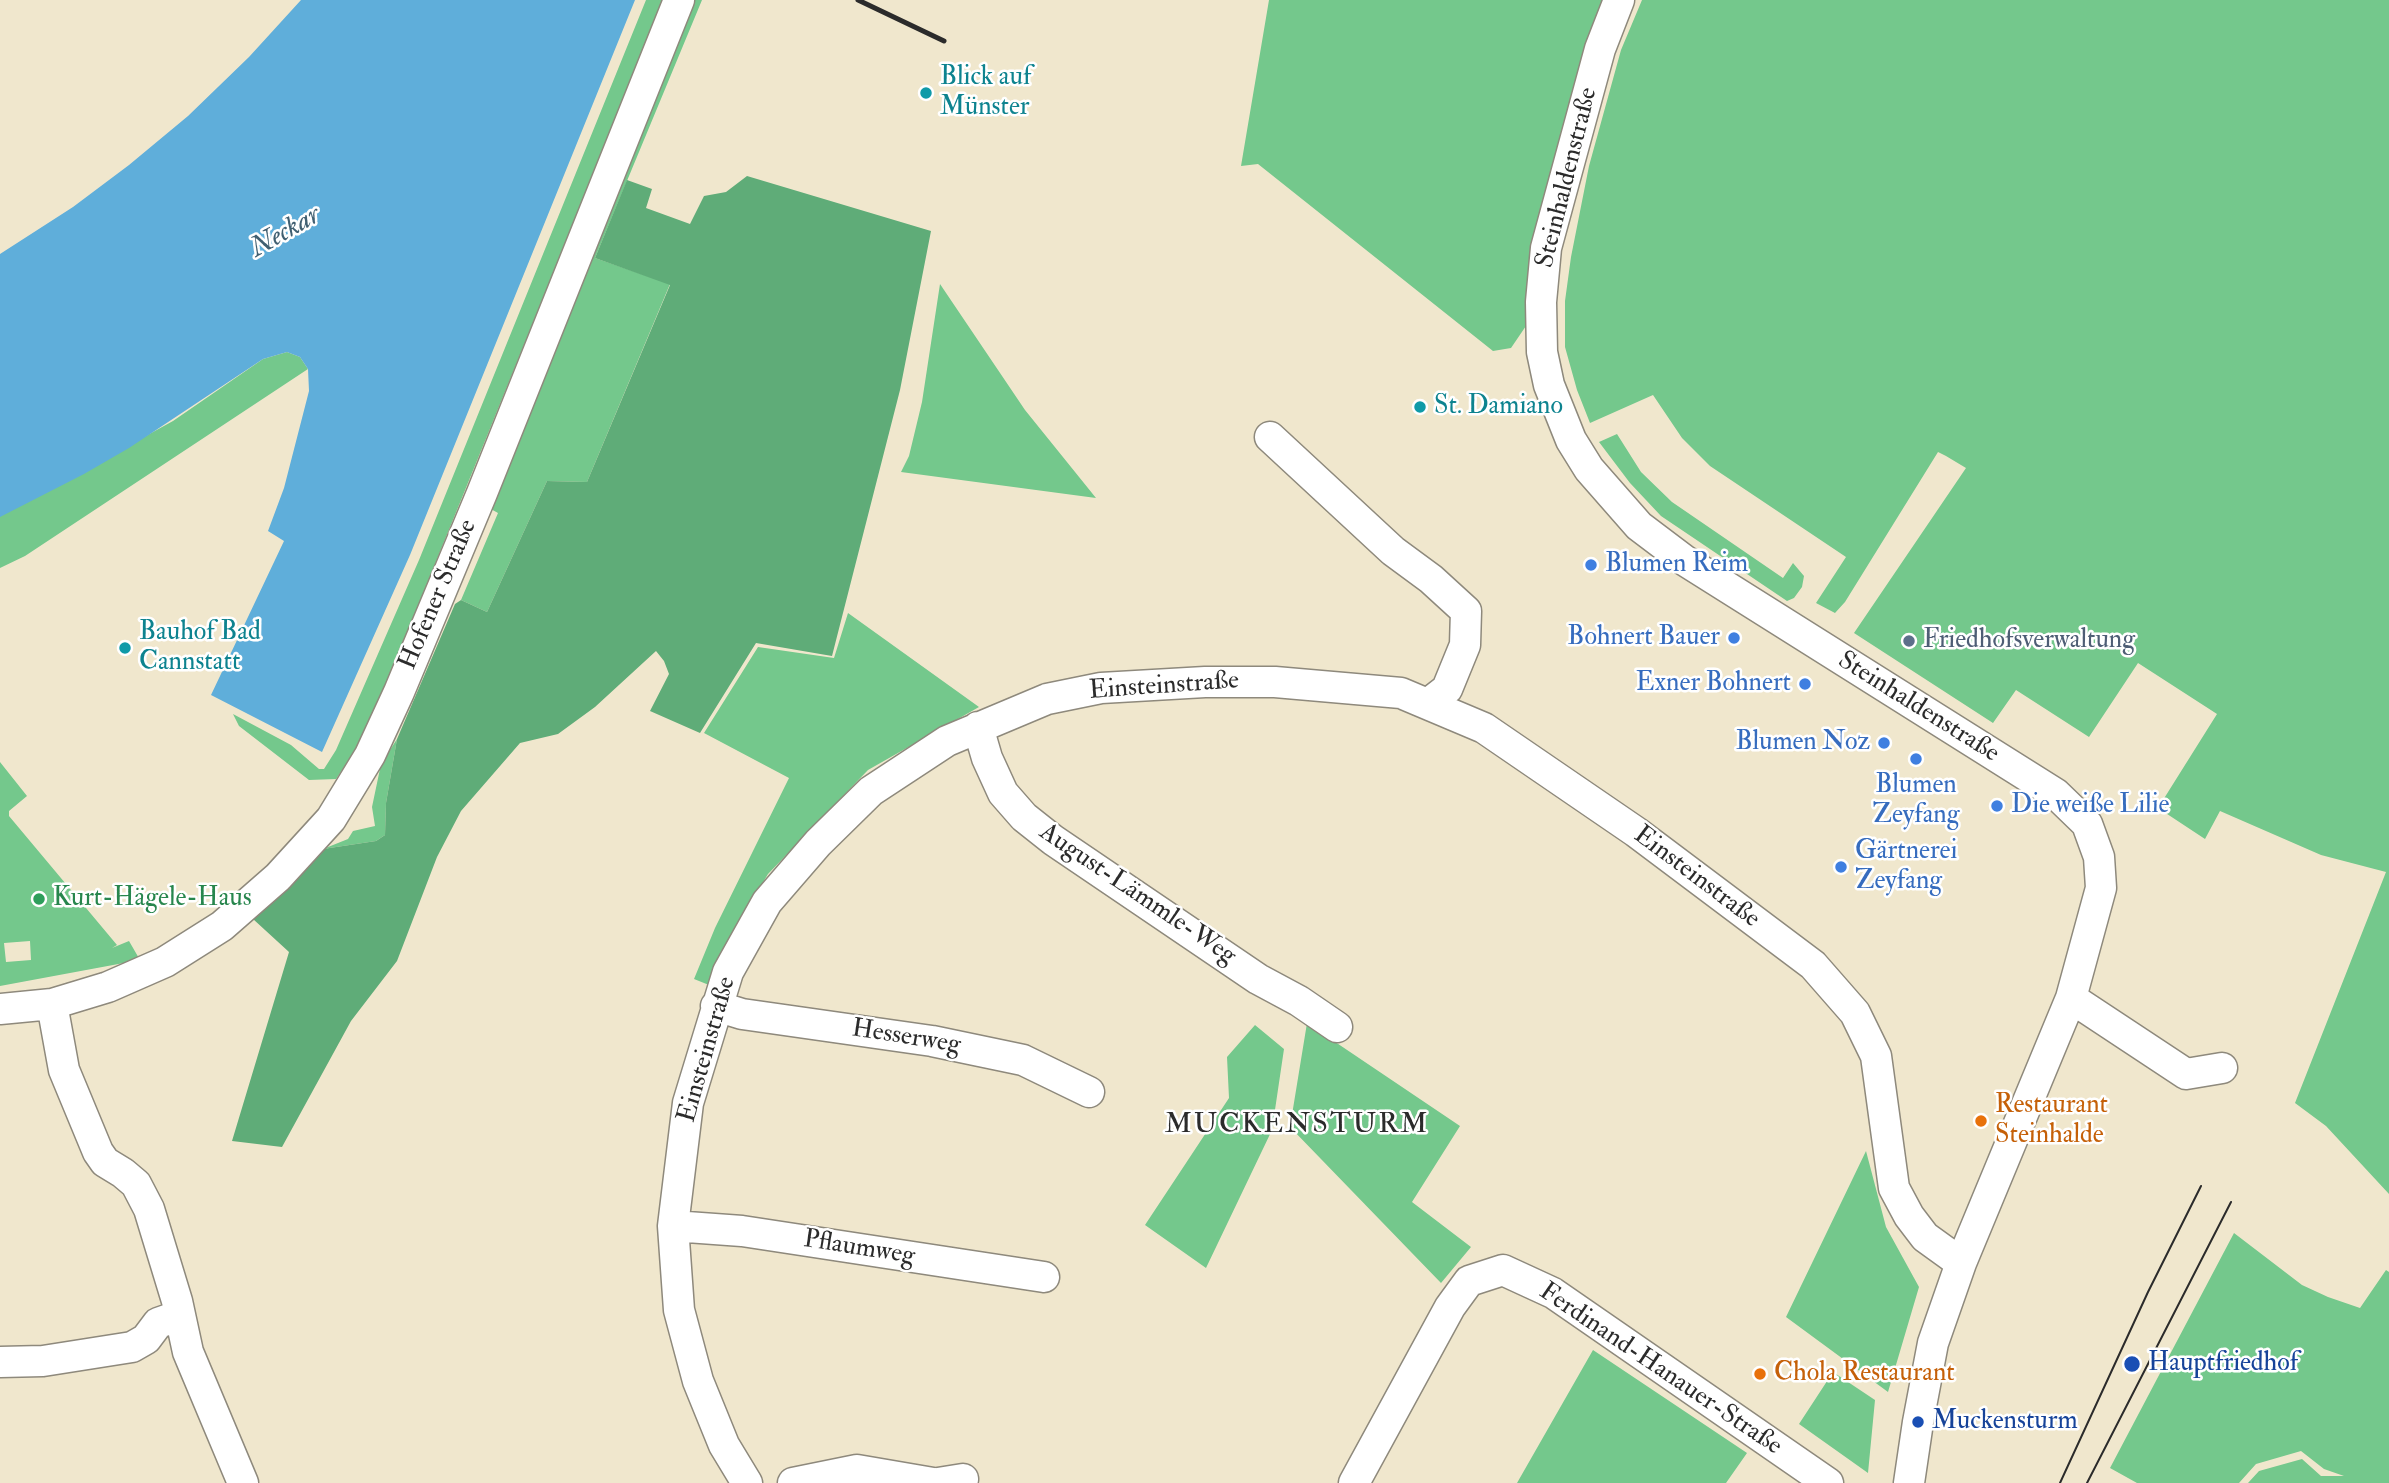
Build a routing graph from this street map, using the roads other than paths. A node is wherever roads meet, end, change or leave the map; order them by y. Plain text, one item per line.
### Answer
1 (680, 0) edge
2 (1619, 0) edge
3 (1270, 437) dead end
4 (1429, 704) junction
5 (978, 727) junction
6 (2071, 998) junction
7 (52, 1004) junction
8 (716, 1006) junction
9 (0, 1009) edge
10 (1338, 1027) dead end
11 (2222, 1068) dead end
12 (1089, 1093) dead end
13 (673, 1226) junction
14 (1961, 1263) junction
15 (1044, 1277) dead end
16 (178, 1316) junction
17 (0, 1362) edge
18 (945, 1482) edge
19 (243, 1483) edge
20 (747, 1483) edge
21 (793, 1483) edge
22 (1354, 1483) edge
23 (1828, 1483) edge
24 (1909, 1483) edge

1 - 7 street, Hofener Straße
2 - 6 street, Steinhaldenstraße
3 - 4 street
4 - 5 street, Einsteinstraße
4 - 14 street, Einsteinstraße
5 - 8 street, Einsteinstraße
5 - 10 street, August-Lämmle-Weg
6 - 11 street
6 - 14 street, Steinhaldenstraße
7 - 9 street, Hofener Straße
7 - 16 street
8 - 12 street, Hesserweg
8 - 13 street, Einsteinstraße
13 - 15 street, Pflaumweg
13 - 20 street, Einsteinstraße
14 - 24 street, Steinhaldenstraße
16 - 17 street
16 - 19 street
18 - 21 street
22 - 23 street, Ferdinand-Hanauer-Straße

